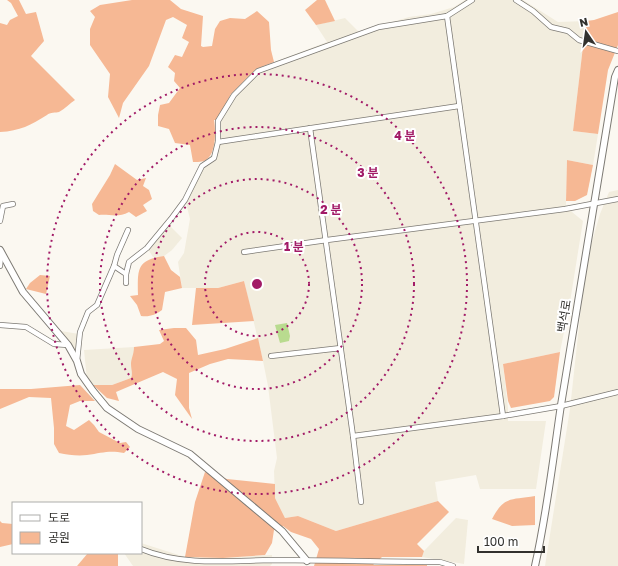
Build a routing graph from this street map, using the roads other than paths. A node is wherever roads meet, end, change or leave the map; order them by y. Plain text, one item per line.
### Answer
1 (472, 0) edge
2 (516, 0) edge
3 (447, 16) junction
4 (618, 51) edge
5 (618, 70) edge
6 (460, 106) junction
7 (310, 128) junction
8 (218, 142) junction
9 (618, 199) edge
10 (13, 204) dead end
11 (593, 204) junction
12 (0, 221) edge
13 (476, 221) junction
14 (128, 230) dead end
15 (326, 240) junction
16 (1, 252) edge
17 (244, 252) dead end
18 (0, 266) edge
19 (114, 266) junction
20 (126, 274) junction
21 (126, 283) dead end
22 (0, 325) edge
23 (68, 345) junction
24 (340, 348) junction
25 (270, 356) dead end
26 (77, 361) junction
27 (618, 392) edge
28 (561, 406) junction
29 (503, 416) junction
30 (353, 436) junction
31 (361, 502) dead end
32 (142, 549) edge
33 (307, 561) junction
34 (453, 566) edge
35 (535, 566) edge

1 - 3 street
2 - 4 street
3 - 6 street
3 - 8 street
5 - 11 street, 백석로
6 - 7 street
6 - 13 street
7 - 8 street
7 - 15 street
8 - 20 street
9 - 11 street
10 - 12 street
11 - 13 street
11 - 28 street, 백석로
13 - 15 street
13 - 29 street
14 - 19 street
15 - 17 street
15 - 24 street
16 - 18 street
16 - 23 street
19 - 20 street
19 - 26 street
20 - 21 street
22 - 23 street
23 - 26 street
24 - 25 street
24 - 30 street
26 - 33 street
27 - 28 street
28 - 29 street
28 - 35 street, 백석로
29 - 30 street
30 - 31 street
32 - 33 street
33 - 34 street

